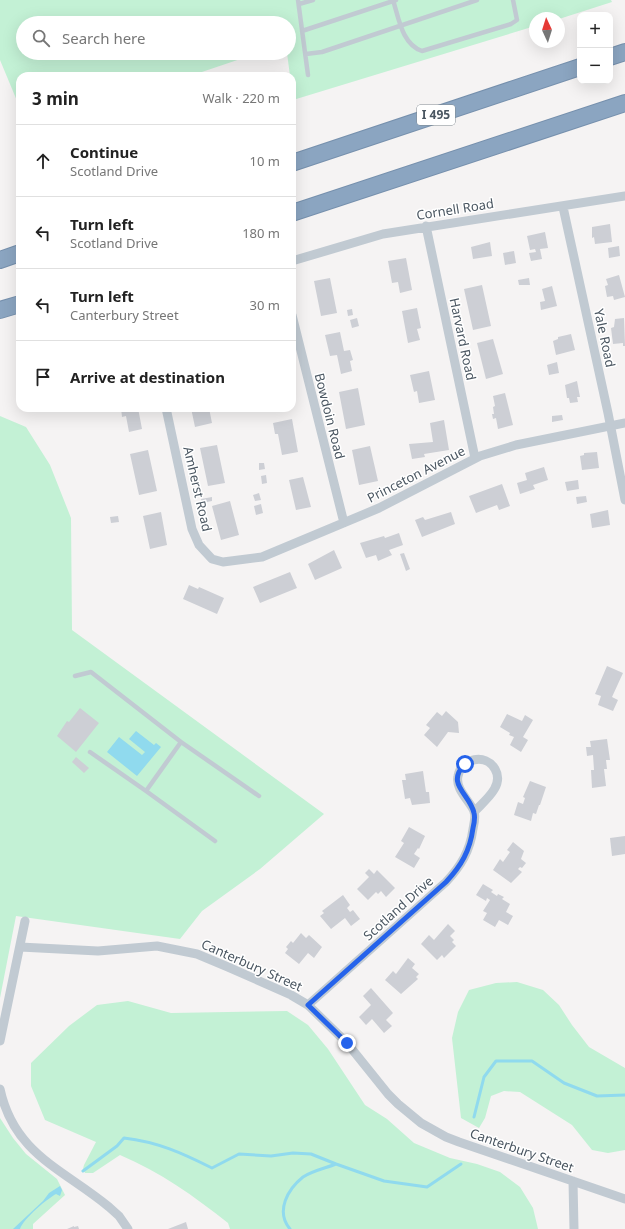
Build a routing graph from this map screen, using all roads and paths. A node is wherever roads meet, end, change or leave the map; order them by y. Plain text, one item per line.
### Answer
1 (313, 0) edge
2 (394, 0) edge
3 (477, 0) edge
4 (513, 0) edge
5 (299, 2) edge
6 (401, 26) junction
7 (302, 31) junction
8 (625, 52) edge
9 (306, 54) junction
10 (613, 56) edge
11 (577, 68) edge
12 (308, 76) dead end
13 (625, 103) edge
14 (296, 162) edge
15 (625, 196) edge
16 (563, 206) junction
17 (296, 212) edge
18 (426, 226) junction
19 (16, 254) edge
20 (0, 260) edge
21 (296, 260) edge
22 (16, 305) edge
23 (0, 310) edge
24 (296, 331) edge
25 (167, 412) edge
26 (625, 423) edge
27 (611, 426) junction
28 (475, 458) junction
29 (625, 500) edge
30 (344, 523) junction
31 (223, 562) joint
32 (75, 676) dead end
33 (181, 742) junction
34 (90, 752) dead end
35 (146, 791) junction
36 (259, 796) dead end
37 (474, 812) junction
38 (215, 841) dead end
39 (25, 921) dead end
40 (20, 947) junction
41 (308, 1005) junction
42 (0, 1041) edge
43 (0, 1089) edge
44 (573, 1181) junction
45 (625, 1199) edge
46 (128, 1229) edge
47 (574, 1229) edge

1 - 5 lane
2 - 6 lane
2 - 7 lane
3 - 6 lane
4 - 6 lane
5 - 7 lane
6 - 9 lane
7 - 9 lane
8 - 10 highway
9 - 12 lane
11 - 14 highway, I 495
13 - 17 highway
15 - 16 street, Cornell Road
16 - 18 street, Cornell Road
16 - 27 street, Yale Road
18 - 21 street, Cornell Road
18 - 28 street, Harvard Road
19 - 20 highway
22 - 23 highway
24 - 30 street, Bowdoin Road
25 - 31 street, Amherst Road
26 - 27 street, Princeton Avenue
27 - 28 street, Princeton Avenue
27 - 29 street, Yale Road
28 - 30 street, Princeton Avenue
30 - 31 street, Princeton Avenue
32 - 33 lane
33 - 35 lane
33 - 36 lane
34 - 35 lane
35 - 38 lane
37 - 37 street
37 - 41 street, Scotland Drive
39 - 40 street
40 - 41 street, Canterbury Street
40 - 42 street
41 - 44 street, Canterbury Street
43 - 46 street
44 - 45 street, Canterbury Street
44 - 47 street

